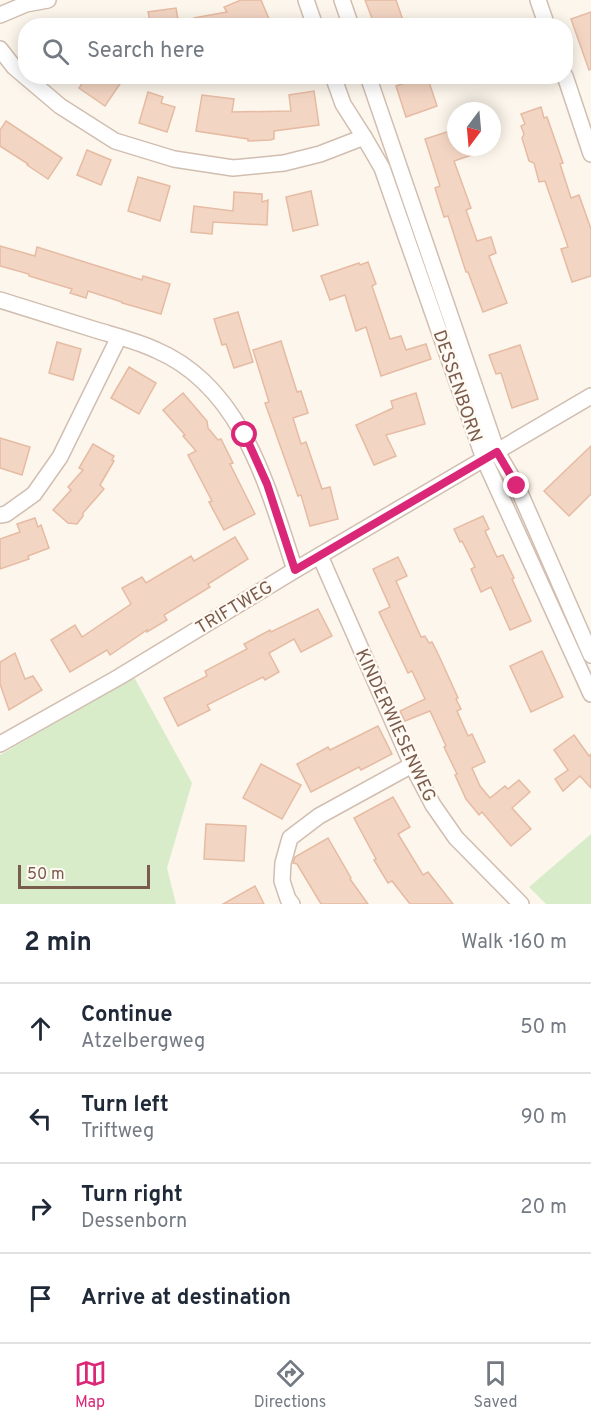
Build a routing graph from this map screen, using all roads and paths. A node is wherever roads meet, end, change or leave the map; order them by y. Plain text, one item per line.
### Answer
1 (48, 0) edge
2 (306, 0) edge
3 (342, 0) edge
4 (538, 0) edge
5 (0, 15) edge
6 (312, 18) edge
7 (348, 18) edge
8 (544, 18) edge
9 (0, 49) edge
10 (18, 71) edge
11 (33, 84) edge
12 (336, 84) edge
13 (371, 84) edge
14 (568, 84) edge
15 (364, 137) junction
16 (591, 154) edge
17 (0, 300) edge
18 (119, 337) junction
19 (591, 396) edge
20 (490, 456) junction
21 (0, 515) edge
22 (320, 556) junction
23 (295, 570) junction
24 (591, 656) edge
25 (591, 694) edge
26 (0, 744) edge
27 (412, 765) junction
28 (292, 904) edge
29 (521, 904) edge

1 - 5 street
2 - 6 street
3 - 7 street
4 - 8 street
9 - 10 street
11 - 15 street
12 - 15 street, DESSENBORN
13 - 20 street, DESSENBORN
14 - 16 street
15 - 20 street, DESSENBORN
17 - 18 street
18 - 21 street
18 - 23 street
19 - 20 street, TRIFTWEG
20 - 22 street, TRIFTWEG
20 - 24 street, DESSENBORN
20 - 25 street, DESSENBORN
22 - 23 street, TRIFTWEG
22 - 27 street, KINDERWIESENWEG
23 - 26 street, TRIFTWEG
27 - 28 street
27 - 29 street, KINDERWIESENWEG

